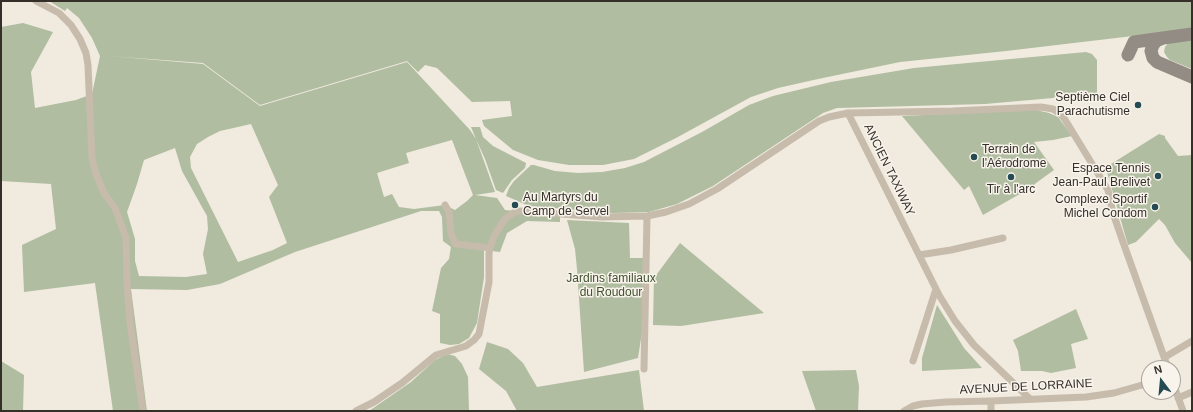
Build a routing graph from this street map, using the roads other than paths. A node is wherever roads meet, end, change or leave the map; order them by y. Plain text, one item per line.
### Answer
1 (36, 1) edge
2 (848, 113) junction
3 (445, 205) dead end
4 (647, 216) junction
5 (1003, 238) dead end
6 (490, 248) junction
7 (919, 255) junction
8 (936, 289) junction
9 (1192, 341) edge
10 (1165, 358) joint
11 (914, 361) dead end
12 (644, 369) dead end
13 (1017, 386) junction
14 (1141, 386) edge
15 (1192, 392) edge
16 (1181, 397) edge
17 (1015, 400) junction
18 (1030, 400) junction
19 (1179, 400) edge
20 (991, 401) junction
21 (143, 411) edge
22 (356, 411) edge
23 (904, 411) edge
24 (991, 411) edge
25 (1183, 411) edge

1 - 21 street
2 - 4 street
2 - 7 street, ANCIEN TAXIWAY
2 - 10 street
3 - 6 street
4 - 6 street
4 - 12 street
5 - 7 street
6 - 22 street
7 - 8 street, ANCIEN TAXIWAY
8 - 11 street
8 - 13 street, ANCIEN TAXIWAY
9 - 10 street
13 - 17 street
13 - 18 street, ANCIEN TAXIWAY
14 - 18 street, AVENUE DE LORRAINE
15 - 16 street
17 - 18 street, AVENUE DE LORRAINE
17 - 20 street, AVENUE DE LORRAINE
19 - 25 street
20 - 23 street, AVENUE DE LORRAINE
20 - 24 street

